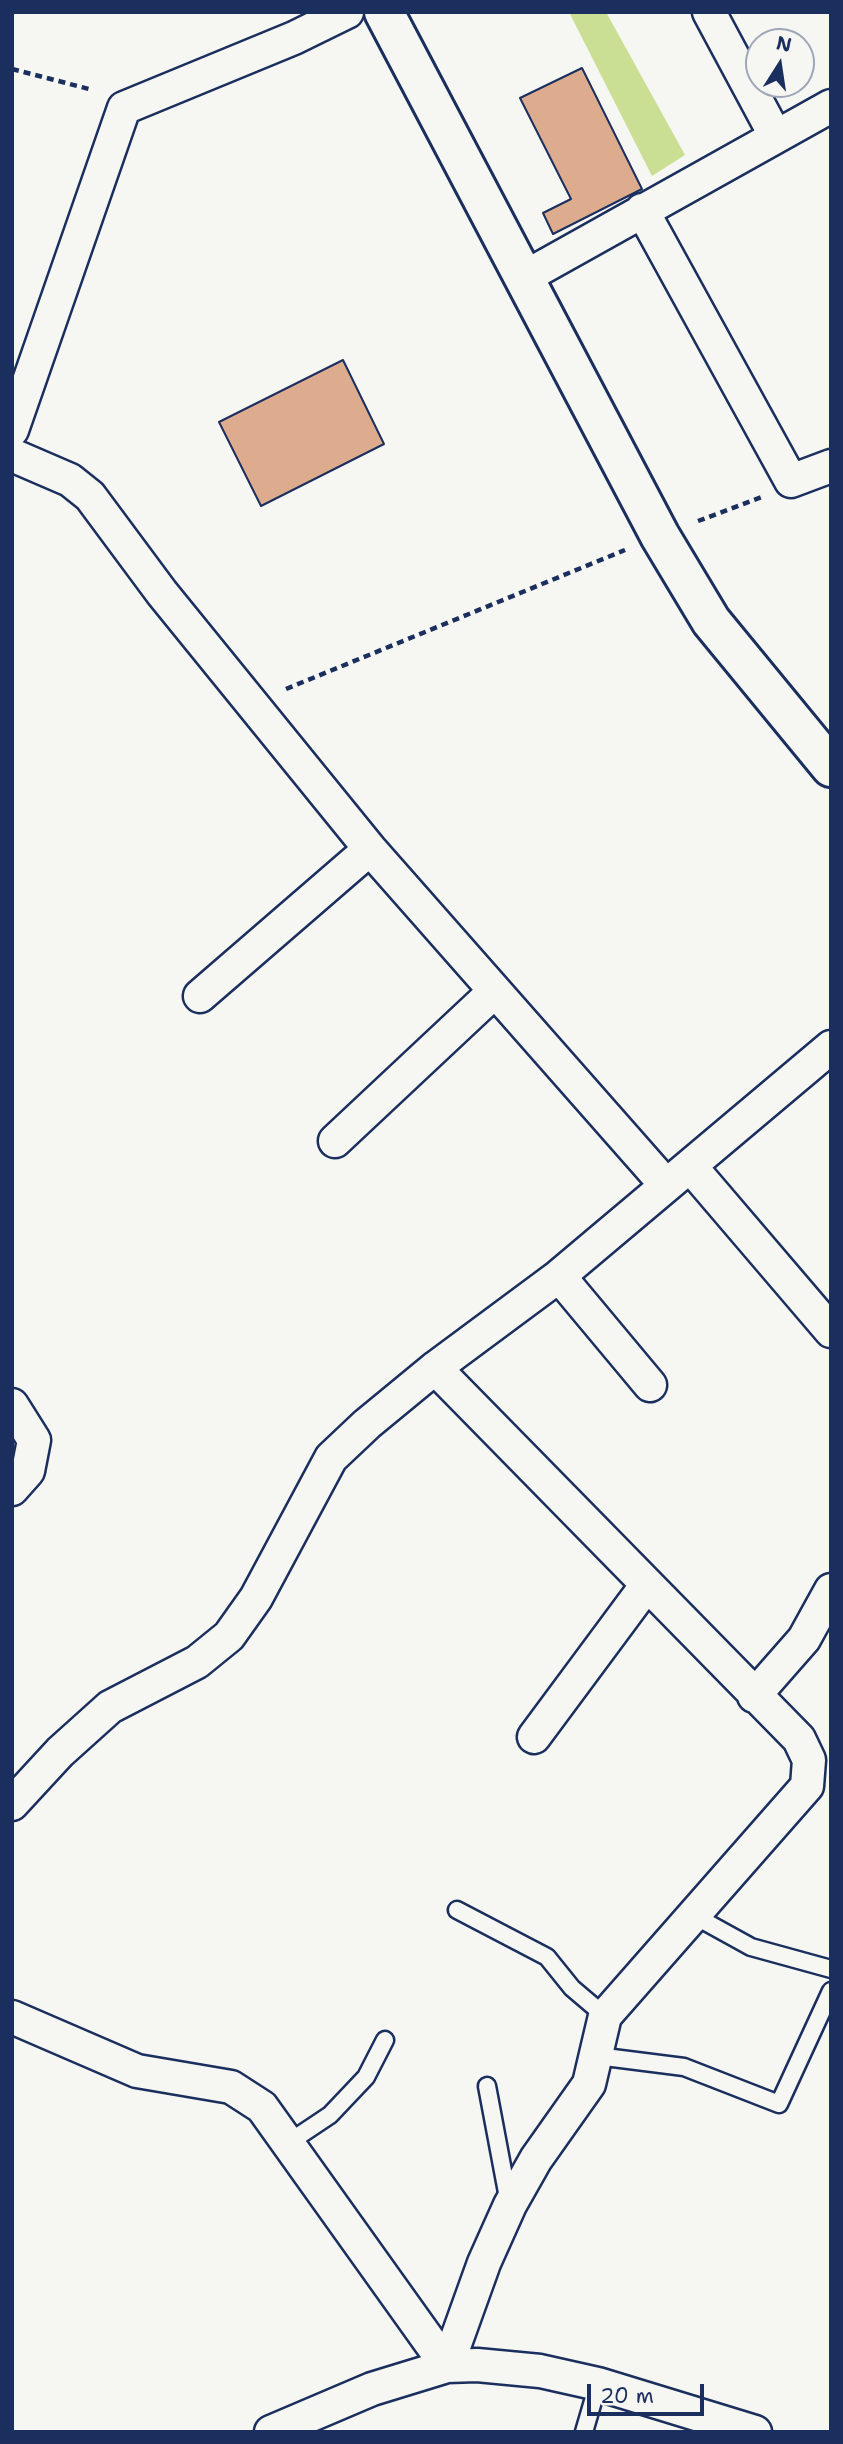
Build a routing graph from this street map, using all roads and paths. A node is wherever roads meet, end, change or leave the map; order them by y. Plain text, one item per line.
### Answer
1 (347, 12) edge
2 (384, 12) edge
3 (709, 12) edge
4 (299, 25) edge
5 (12, 69) edge
6 (124, 108) junction
7 (826, 119) edge
8 (775, 135) junction
9 (642, 210) junction
10 (525, 277) junction
11 (12, 430) edge
12 (12, 455) edge
13 (831, 466) edge
14 (791, 481) junction
15 (660, 536) junction
16 (253, 702) junction
17 (831, 767) edge
18 (370, 849) junction
19 (495, 991) junction
20 (200, 996) dead end
21 (831, 1047) edge
22 (335, 1141) dead end
23 (678, 1175) junction
24 (559, 1276) junction
25 (831, 1331) edge
26 (436, 1368) junction
27 (650, 1385) dead end
28 (12, 1405) edge
29 (12, 1489) edge
30 (646, 1586) junction
31 (831, 1590) edge
32 (754, 1696) junction
33 (534, 1737) dead end
34 (12, 1804) edge
35 (457, 1910) dead end
36 (693, 1915) junction
37 (831, 1969) edge
38 (831, 1991) edge
39 (605, 2016) junction
40 (12, 2017) edge
41 (385, 2040) dead end
42 (597, 2056) junction
43 (487, 2086) dead end
44 (288, 2143) junction
45 (510, 2206) junction
46 (447, 2366) junction
47 (598, 2384) junction
48 (271, 2432) edge
49 (584, 2432) edge
50 (755, 2432) edge

1 - 4 street
2 - 10 street
3 - 8 street
4 - 6 street
5 - 6 path
6 - 11 street
7 - 8 street
8 - 9 street
9 - 10 street
9 - 14 street
10 - 15 street
12 - 16 street
13 - 14 street
14 - 15 path
15 - 16 path
15 - 17 street
16 - 18 street
18 - 19 street
18 - 20 street
19 - 22 street
19 - 23 street
21 - 23 street
23 - 24 street
23 - 25 street
24 - 26 street
24 - 27 street
26 - 30 street
26 - 34 street
28 - 29 street
30 - 32 street
30 - 33 street
31 - 32 street
32 - 36 street
35 - 39 lane
36 - 37 lane
36 - 39 street
38 - 42 lane
39 - 42 street
40 - 44 street
41 - 44 lane
42 - 45 street
43 - 45 lane
44 - 46 street
45 - 46 street
46 - 47 street
46 - 48 street
47 - 49 lane
47 - 50 street

